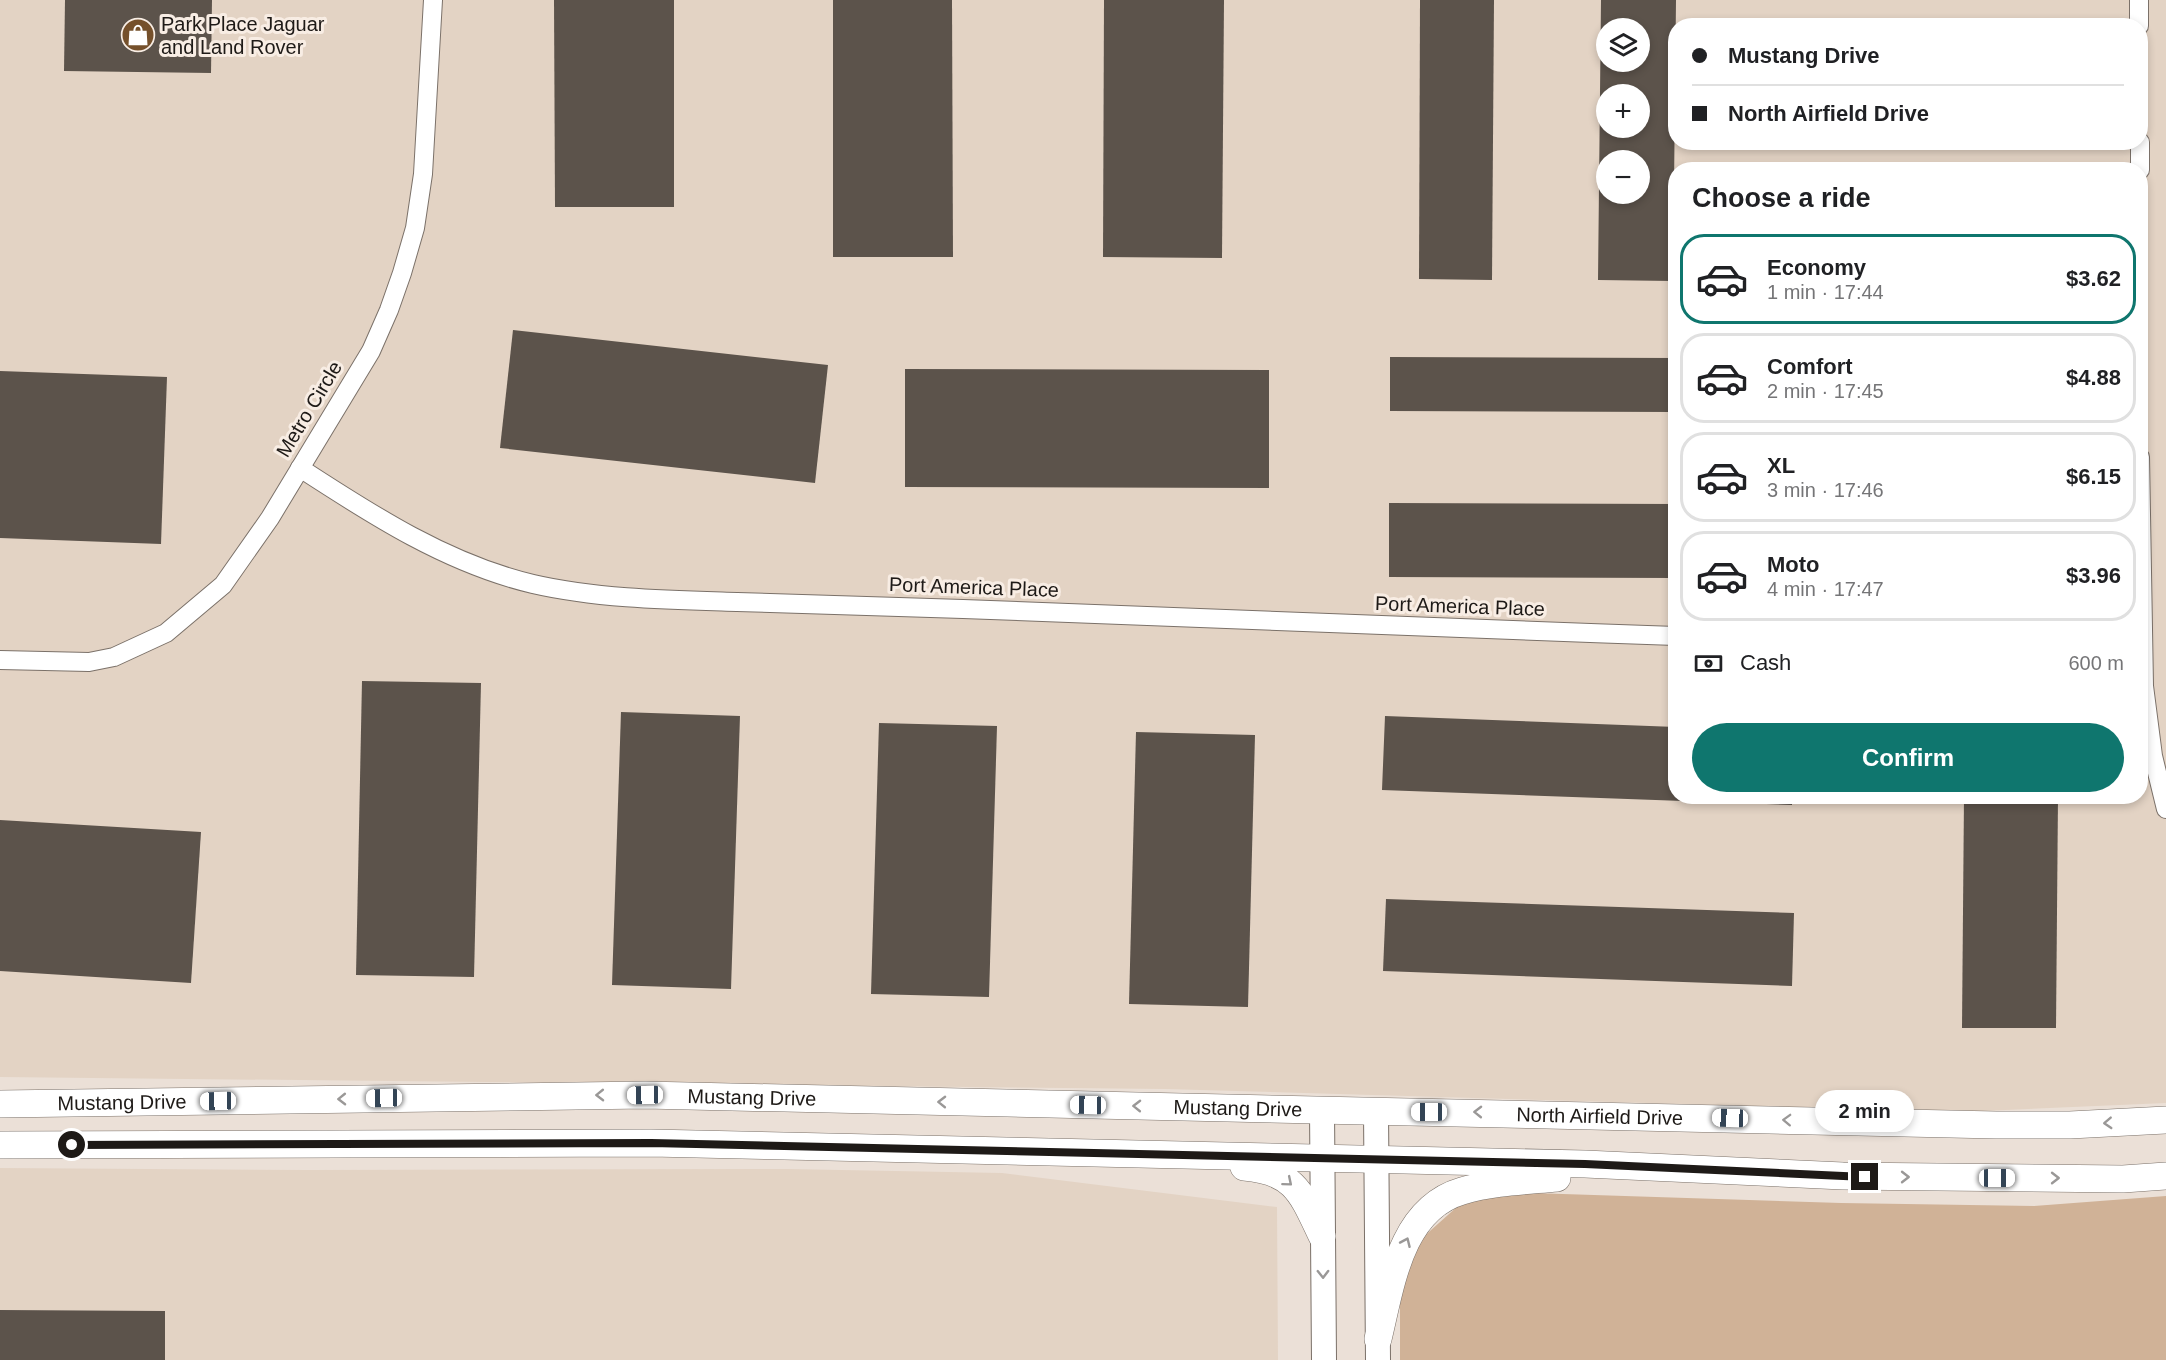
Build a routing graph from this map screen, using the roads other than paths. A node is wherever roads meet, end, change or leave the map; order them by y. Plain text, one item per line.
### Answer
1 (433, 0) edge
2 (2139, 0) edge
3 (2139, 18) edge
4 (300, 468) junction
5 (1668, 636) edge
6 (0, 660) edge
7 (2148, 717) edge
8 (2166, 809) edge
9 (0, 1104) edge
10 (1322, 1110) junction
11 (1376, 1111) junction
12 (2166, 1120) edge
13 (0, 1145) edge
14 (1045, 1151) junction
15 (1322, 1158) junction
16 (1377, 1159) junction
17 (1672, 1169) junction
18 (2166, 1176) edge
19 (1322, 1236) junction
20 (1378, 1349) edge
21 (1324, 1360) edge

1 - 4 street, Metro Circle
2 - 3 street
4 - 5 street, Port America Place
4 - 6 street, Metro Circle
7 - 8 street
10 -> 9 main road, Mustang Drive
10 - 11 main road, North Airfield Drive
10 - 15 street
12 -> 11 main road, North Airfield Drive
11 - 16 street
13 - 14 main road
14 - 15 main road
14 -> 19 main road
15 - 16 main road
15 - 19 street
16 - 17 main road
16 - 20 street
17 -> 18 main road
20 -> 17 main road
19 -> 21 street

